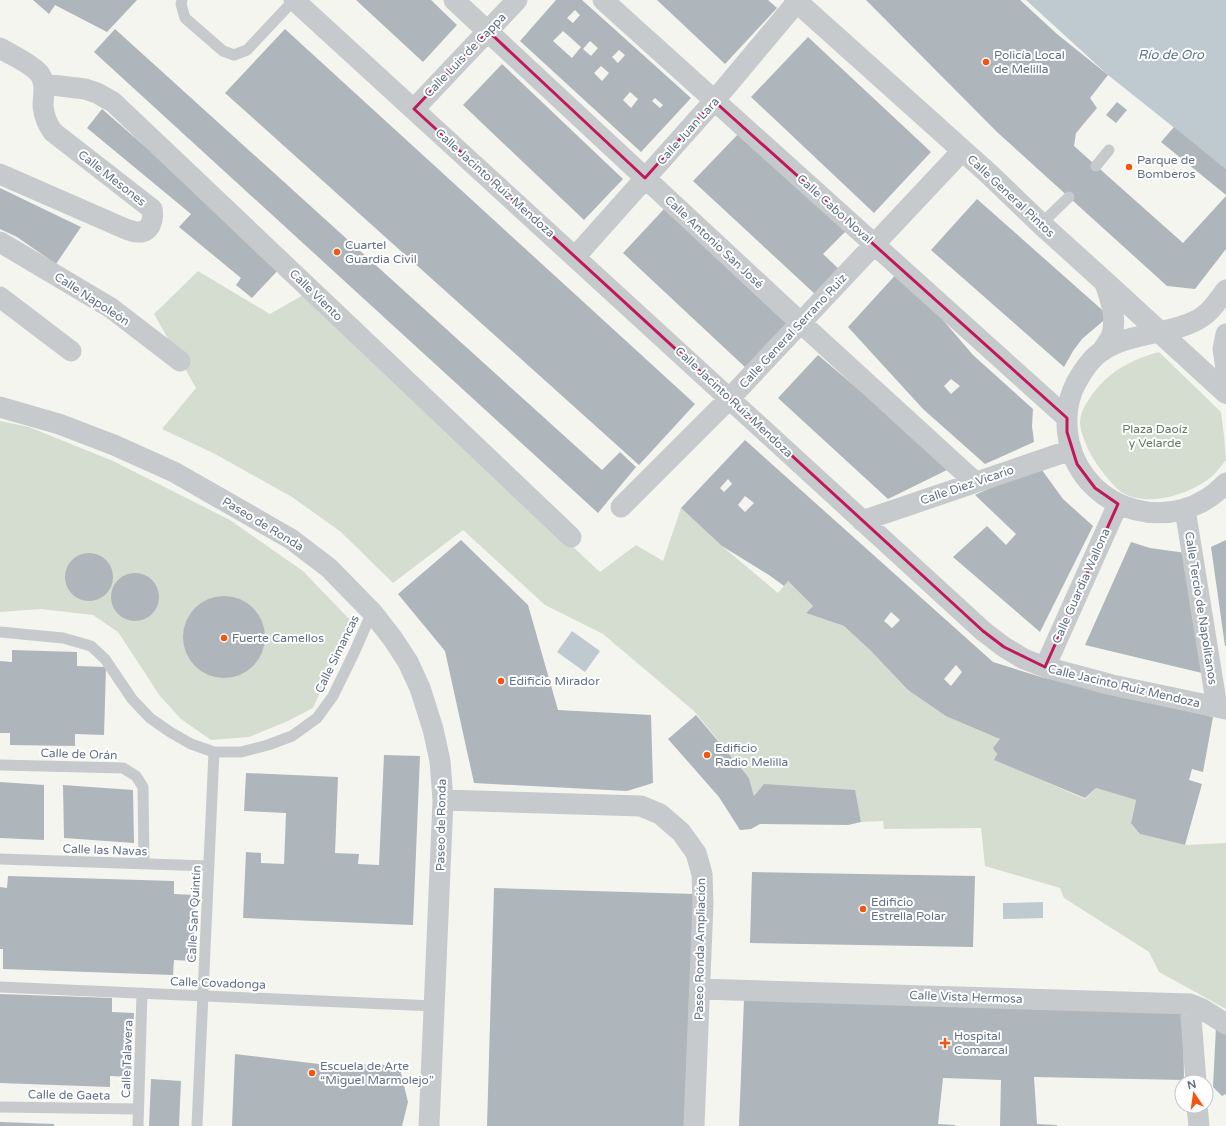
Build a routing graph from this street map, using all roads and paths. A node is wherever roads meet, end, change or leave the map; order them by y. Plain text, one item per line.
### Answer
1 (182, 0) edge
2 (294, 0) edge
3 (454, 0) edge
4 (517, 0) edge
5 (603, 0) edge
6 (796, 1) edge
7 (488, 31) junction
8 (0, 48) edge
9 (44, 84) junction
10 (714, 101) junction
11 (414, 109) junction
12 (1109, 150) dead end
13 (962, 151) junction
14 (1096, 166) dead end
15 (0, 174) edge
16 (645, 178) junction
17 (1069, 197) dead end
18 (1041, 224) junction
19 (0, 242) edge
20 (874, 245) junction
21 (575, 257) junction
22 (1104, 281) junction
23 (1226, 290) edge
24 (0, 297) edge
25 (801, 323) junction
26 (1160, 332) junction
27 (1226, 334) edge
28 (71, 351) dead end
29 (1102, 351) junction
30 (180, 361) dead end
31 (1226, 370) edge
32 (1226, 393) edge
33 (730, 398) junction
34 (0, 407) edge
35 (1066, 418) junction
36 (1071, 450) junction
37 (975, 482) junction
38 (1226, 483) edge
39 (1118, 504) junction
40 (621, 507) dead end
41 (1186, 509) junction
42 (862, 521) junction
43 (571, 537) dead end
44 (372, 612) junction
45 (0, 632) edge
46 (1044, 668) junction
47 (1221, 708) edge
48 (214, 752) junction
49 (0, 765) edge
50 (443, 800) junction
51 (0, 859) edge
52 (144, 864) junction
53 (209, 866) junction
54 (0, 987) edge
55 (700, 989) junction
56 (142, 993) junction
57 (203, 996) junction
58 (1190, 1004) junction
59 (434, 1006) junction
60 (1226, 1024) edge
61 (1195, 1074) edge
62 (0, 1107) edge
63 (138, 1109) junction
64 (1198, 1114) edge
65 (138, 1126) edge
66 (197, 1126) edge
67 (429, 1126) edge
68 (694, 1126) edge
69 (1199, 1126) edge

1 - 2 lane
2 - 11 street, Calle Jacinto Ruiz Mendoza
3 - 7 street, Calle Antonio San José
4 - 7 street, Calle Luis de Cappa
5 - 10 street, Calle Cabo Noval
6 - 10 street, Calle Juan Lara
6 - 13 street, Calle General Pintos
7 - 11 street, Calle Luis de Cappa
7 - 16 street, Calle Antonio San José
8 - 9 street
9 - 15 street, Calle Mesones
9 - 43 street, Calle Viento
10 - 16 street, Calle Juan Lara
10 - 20 street, Calle Cabo Noval
11 - 21 street, Calle Jacinto Ruiz Mendoza
12 - 14 lane
13 - 18 street, Calle General Pintos
13 - 20 street, Calle General Serrano Ruiz
16 - 21 street, Calle Juan Lara
16 - 25 street, Calle Antonio San José
17 - 18 lane
18 - 22 street, Calle General Pintos
19 - 30 street, Calle Napoleón
20 - 25 street, Calle General Serrano Ruiz
20 - 35 street, Calle Cabo Noval
21 - 33 street, Calle Jacinto Ruiz Mendoza
22 - 26 street, Calle General Pintos
22 - 29 street
23 - 26 street
24 - 28 street
25 - 33 street, Calle General Serrano Ruiz
25 - 37 street, Calle Antonio San José
26 - 29 street
26 - 32 street, Calle General Pintos
27 - 31 street
29 - 35 street
33 - 40 street, Calle General Serrano Ruiz
33 - 42 street, Calle Jacinto Ruiz Mendoza
34 - 44 street, Paseo de Ronda
35 - 36 street
36 - 37 street, Calle Diez Vicario
36 - 39 street
37 - 42 street, Calle Diez Vicario
38 - 41 street
39 - 41 street
39 - 46 street, Calle Guardia Wallona
41 - 47 street, Calle Tercio de Napolitanos
42 - 46 street, Calle Jacinto Ruiz Mendoza
44 - 48 lane, Calle Simancas
44 - 50 street, Paseo de Ronda
45 - 48 lane, Calle Simancas
46 - 47 street, Calle Jacinto Ruiz Mendoza
48 - 53 lane, Calle San Quintín
49 - 52 lane, Calle de Orán
50 - 55 street, Paseo Ronda Ampliación
50 - 59 street, Paseo de Ronda
51 - 52 lane, Calle las Navas
52 - 53 lane, Calle las Navas
53 - 57 lane, Calle San Quintín
54 - 56 lane, Calle Covadonga
55 - 58 street, Calle Vista Hermosa
55 - 68 street, Paseo Ronda Ampliación
56 - 57 lane, Calle Covadonga
56 - 63 lane, Calle Talavera
57 - 59 lane, Calle Covadonga
57 - 66 lane, Calle San Quintín
58 - 60 street, Calle Vista Hermosa
58 - 61 street
59 - 67 street, Paseo de Ronda
62 - 63 lane, Calle de Gaeta
63 - 65 lane, Calle Talavera
64 - 69 street

